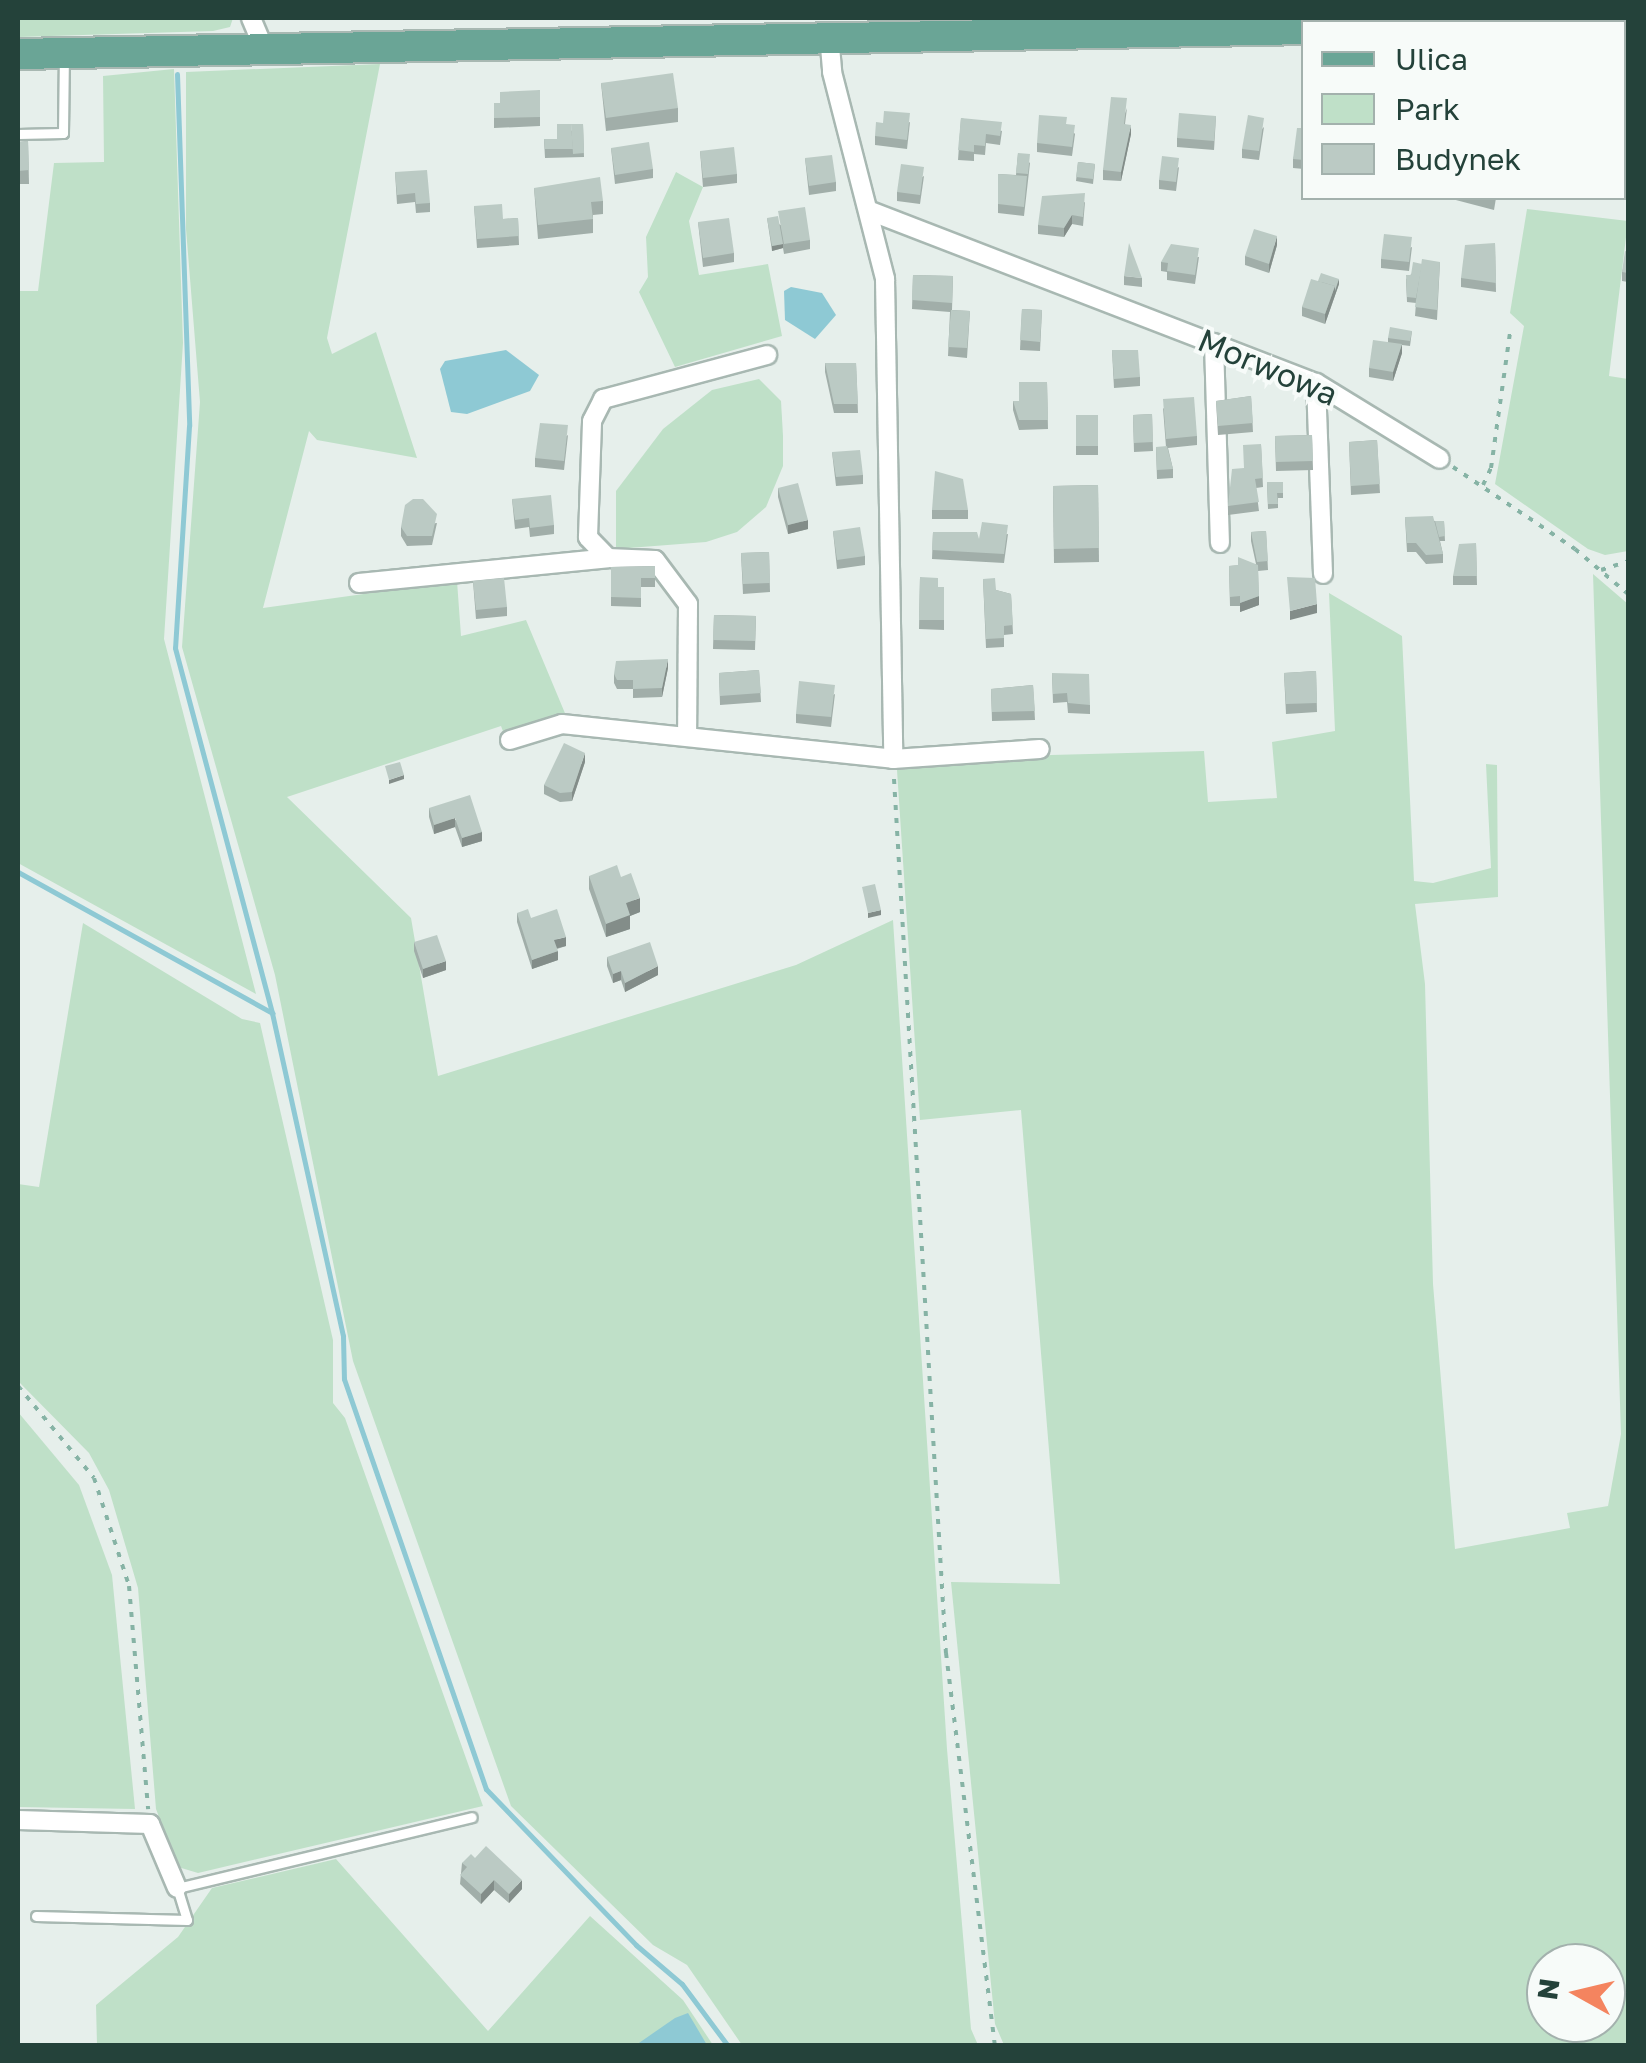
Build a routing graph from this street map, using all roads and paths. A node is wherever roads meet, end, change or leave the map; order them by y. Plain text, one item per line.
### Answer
1 (251, 18) edge
2 (693, 28) edge
3 (1301, 29) edge
4 (829, 35) junction
5 (264, 48) junction
6 (64, 53) junction
7 (18, 54) edge
8 (18, 134) edge
9 (870, 211) junction
10 (1510, 332) dead end
11 (1214, 342) junction
12 (768, 355) dead end
13 (1316, 384) junction
14 (1440, 459) joint
15 (1483, 485) junction
16 (1220, 543) dead end
17 (608, 558) junction
18 (1628, 560) edge
19 (1601, 570) junction
20 (1323, 574) dead end
21 (359, 583) dead end
22 (1628, 594) edge
23 (687, 736) junction
24 (510, 740) dead end
25 (1040, 749) dead end
26 (893, 759) junction
27 (18, 1386) edge
28 (472, 1817) dead end
29 (18, 1820) edge
30 (150, 1824) junction
31 (178, 1888) junction
32 (36, 1916) dead end
33 (995, 2046) edge

1 - 5 street
2 - 4 main road
2 - 5 main road
3 - 4 main road
4 - 9 street
5 - 6 main road
6 - 7 main road
6 - 8 lane
9 - 11 street, Morwowa
9 - 26 street
10 - 15 path
11 - 13 street, Morwowa
11 - 16 street
12 - 17 street
13 - 14 street, Morwowa
13 - 20 street
14 - 15 path
15 - 19 path
17 - 21 street
17 - 23 street
18 - 19 path
19 - 22 path
23 - 24 street
23 - 26 street
25 - 26 street
26 - 33 path
27 - 30 path
28 - 31 lane
29 - 30 street
30 - 31 street
31 - 32 lane

